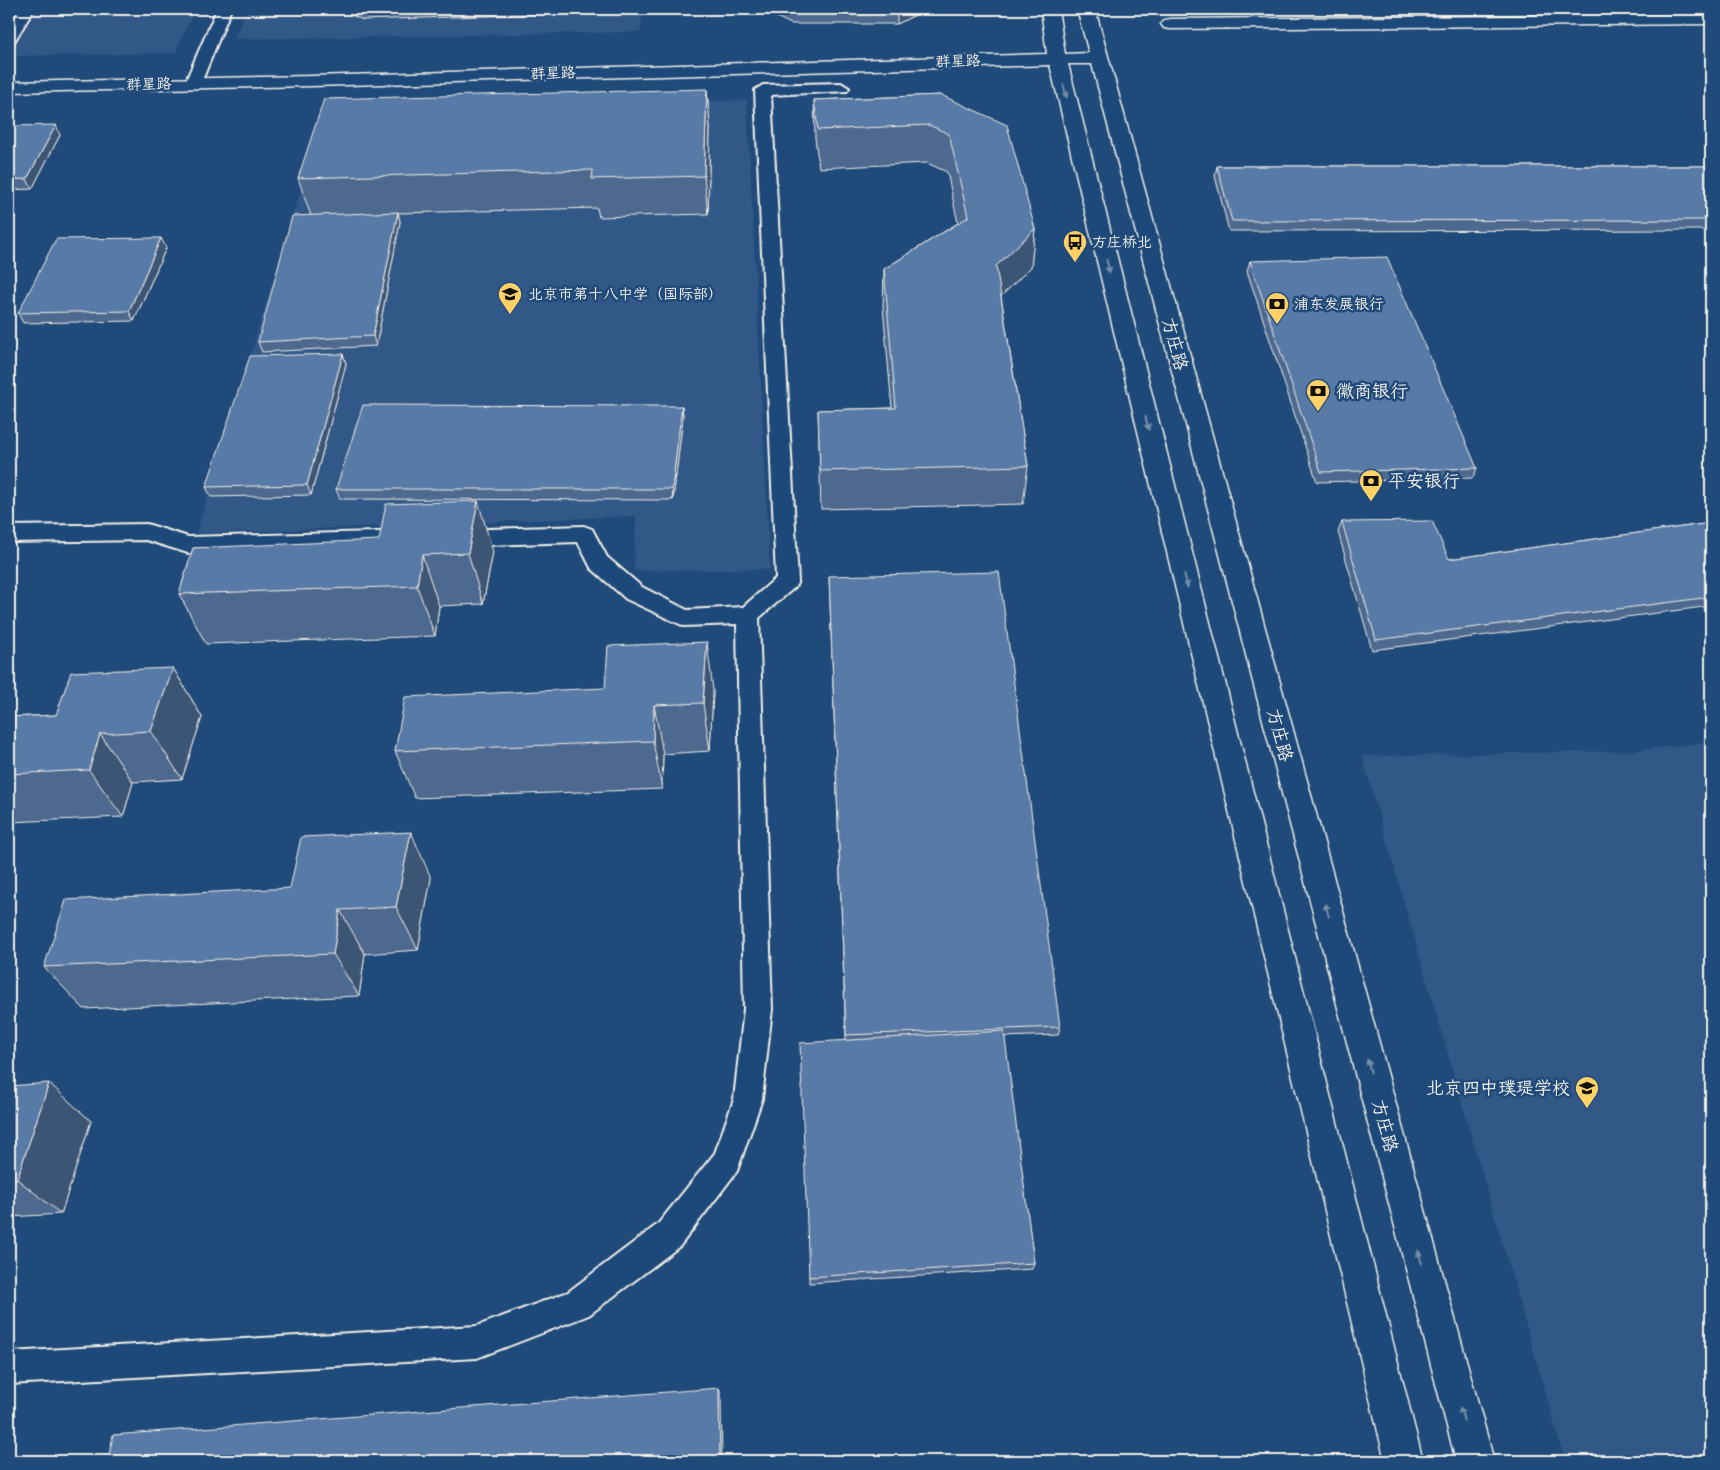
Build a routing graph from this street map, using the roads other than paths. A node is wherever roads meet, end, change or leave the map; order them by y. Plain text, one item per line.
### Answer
1 (27, 9) edge
2 (224, 9) edge
3 (1049, 9) edge
4 (1086, 9) edge
5 (1711, 19) edge
6 (1170, 24) dead end
7 (9, 39) edge
8 (1057, 58) junction
9 (1098, 58) junction
10 (193, 83) junction
11 (9, 87) edge
12 (841, 88) dead end
13 (9, 534) edge
14 (748, 615) junction
15 (9, 1368) edge
16 (1404, 1461) edge
17 (1475, 1461) edge

1 - 7 lane
2 - 10 lane
3 - 8 main road
4 - 9 main road, 方庄路
5 - 6 main road
8 - 9 main road, 群星路
8 - 10 main road, 群星路
8 -> 16 main road
17 -> 9 main road, 方庄路
10 - 11 main road, 群星路
12 - 14 lane
13 - 14 lane
14 - 15 lane

